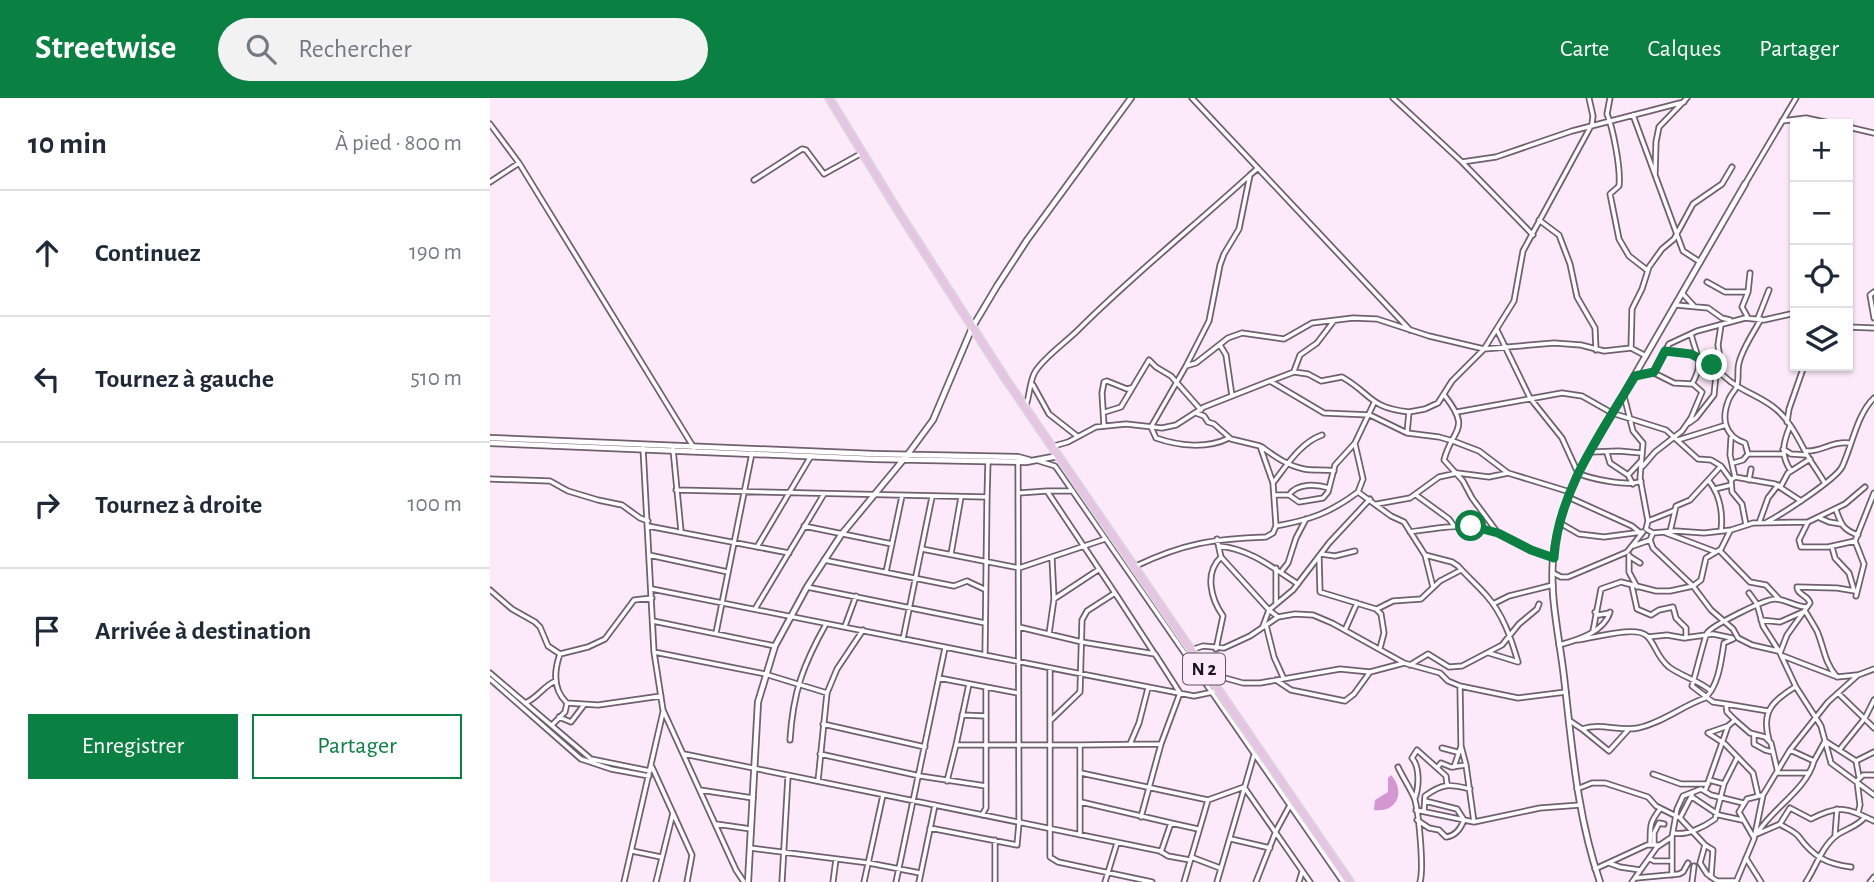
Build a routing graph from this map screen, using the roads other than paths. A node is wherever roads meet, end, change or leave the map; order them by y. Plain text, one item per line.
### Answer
1 (829, 98) edge
2 (1131, 98) edge
3 (1192, 98) edge
4 (1393, 98) edge
5 (1589, 98) edge
6 (1610, 98) edge
7 (1796, 98) edge
8 (1686, 100) edge
9 (1633, 115) junction
10 (1790, 120) edge
11 (1612, 121) junction
12 (1782, 121) junction
13 (490, 124) edge
14 (1590, 128) junction
15 (1853, 128) edge
16 (1874, 133) edge
17 (862, 153) junction
18 (1462, 162) junction
19 (519, 163) junction
20 (1732, 167) dead end
21 (1258, 168) junction
22 (1250, 175) junction
23 (1655, 177) junction
24 (754, 180) dead end
25 (490, 182) edge
26 (1745, 184) joint
27 (1539, 220) junction
28 (1676, 234) junction
29 (1533, 235) junction
30 (1700, 262) junction
31 (1647, 270) junction
32 (1750, 273) dead end
33 (1707, 282) dead end
34 (1769, 290) dead end
35 (1748, 292) junction
36 (1874, 292) edge
37 (1682, 293) junction
38 (1676, 305) junction
39 (1694, 306) junction
40 (1790, 314) edge
41 (1748, 317) junction
42 (1874, 318) edge
43 (1760, 319) junction
44 (1732, 321) junction
45 (1333, 322) junction
46 (1721, 325) junction
47 (1853, 327) edge
48 (972, 328) junction
49 (1874, 328) edge
50 (1497, 330) junction
51 (1412, 331) junction
52 (1691, 334) junction
53 (1220, 345) junction
54 (1505, 348) junction
55 (1631, 348) junction
56 (1485, 349) junction
57 (1596, 350) junction
58 (1665, 351) junction
59 (1646, 356) junction
60 (1698, 357) junction
61 (1186, 366) junction
62 (1717, 368) junction
63 (1802, 371) edge
64 (1294, 372) junction
65 (1654, 372) junction
66 (1635, 376) junction
67 (1270, 381) junction
68 (1032, 383) junction
69 (1693, 383) junction
70 (1176, 384) junction
71 (1737, 386) junction
72 (1133, 387) junction
73 (1624, 395) junction
74 (1232, 396) junction
75 (1445, 396) junction
76 (1530, 398) junction
77 (1874, 398) edge
78 (1374, 403) junction
79 (1025, 408) junction
80 (1200, 410) junction
81 (1105, 412) junction
82 (1409, 412) junction
83 (1457, 412) junction
84 (1196, 413) junction
85 (1612, 414) junction
86 (1370, 415) junction
87 (1632, 420) junction
88 (1689, 423) junction
89 (1788, 424) junction
90 (1726, 425) junction
91 (1104, 426) junction
92 (1151, 427) junction
93 (1407, 433) junction
94 (1322, 435) dead end
95 (1077, 436) junction
96 (1731, 436) junction
97 (1229, 438) junction
98 (1677, 439) junction
99 (490, 440) edge
100 (1453, 441) junction
101 (1355, 443) junction
102 (1849, 443) junction
103 (1260, 446) junction
104 (1052, 447) junction
105 (694, 448) junction
106 (643, 449) junction
107 (673, 449) junction
108 (1591, 452) junction
109 (1783, 452) junction
110 (752, 453) junction
111 (1607, 453) junction
112 (1641, 453) junction
113 (1748, 454) junction
114 (1808, 455) junction
115 (811, 456) junction
116 (1059, 456) junction
117 (906, 457) junction
118 (1031, 459) junction
119 (988, 461) junction
120 (1018, 461) junction
121 (1289, 463) junction
122 (1733, 463) junction
123 (1642, 464) junction
124 (1721, 466) junction
125 (1751, 469) dead end
126 (1334, 471) junction
127 (1791, 471) junction
128 (1457, 473) junction
129 (1508, 473) junction
130 (1578, 473) junction
131 (1628, 475) junction
132 (490, 479) edge
133 (1749, 480) junction
134 (1641, 481) junction
135 (1709, 481) junction
136 (1732, 481) junction
137 (1824, 482) junction
138 (1273, 483) junction
139 (1633, 484) junction
140 (1779, 486) junction
141 (1865, 487) dead end
142 (1329, 488) junction
143 (1715, 489) junction
144 (676, 490) junction
145 (744, 490) junction
146 (1047, 491) junction
147 (1073, 491) junction
148 (790, 492) junction
149 (1359, 492) junction
150 (1019, 493) junction
151 (1874, 493) edge
152 (824, 494) junction
153 (1569, 494) junction
154 (873, 495) junction
155 (1274, 495) junction
156 (1289, 495) junction
157 (1416, 495) junction
158 (902, 496) junction
159 (932, 497) junction
160 (961, 497) junction
161 (987, 497) junction
162 (1370, 499) junction
163 (1801, 501) junction
164 (1377, 504) junction
165 (1836, 510) junction
166 (1673, 511) junction
167 (1820, 518) junction
168 (1306, 519) junction
169 (1648, 521) junction
170 (1808, 522) junction
171 (648, 523) junction
172 (1560, 523) junction
173 (1759, 523) junction
174 (1765, 523) junction
175 (1841, 524) junction
176 (1746, 525) junction
177 (804, 526) junction
178 (1276, 526) junction
179 (1454, 526) junction
180 (1731, 530) junction
181 (681, 531) junction
182 (1643, 531) junction
183 (1721, 531) junction
184 (1410, 532) junction
185 (1667, 532) junction
186 (1498, 533) junction
187 (1653, 533) junction
188 (841, 535) junction
189 (1858, 535) junction
190 (1105, 539) junction
191 (1217, 539) junction
192 (1650, 540) junction
193 (1855, 541) junction
194 (734, 542) junction
195 (892, 544) junction
196 (1083, 546) junction
197 (1219, 546) junction
198 (1633, 546) junction
199 (757, 547) junction
200 (1832, 547) junction
201 (922, 549) junction
202 (1355, 551) dead end
203 (1718, 552) junction
204 (789, 553) junction
205 (1628, 553) junction
206 (951, 554) junction
207 (649, 555) junction
208 (1320, 555) junction
209 (1424, 555) junction
210 (1222, 557) junction
211 (1052, 558) junction
212 (1554, 558) junction
213 (824, 560) junction
214 (986, 562) junction
215 (1640, 563) dead end
216 (1134, 566) junction
217 (1019, 568) junction
218 (1276, 568) junction
219 (1098, 570) junction
220 (1461, 570) junction
221 (728, 572) junction
222 (886, 572) junction
223 (1281, 572) junction
224 (1553, 573) junction
225 (915, 578) junction
226 (1298, 584) junction
227 (1553, 585) junction
228 (1634, 586) junction
229 (1693, 586) junction
230 (807, 587) junction
231 (1433, 587) junction
232 (652, 589) junction
233 (490, 590) edge
234 (985, 590) junction
235 (1854, 591) junction
236 (1115, 593) junction
237 (1749, 593) dead end
238 (856, 596) junction
239 (652, 598) junction
240 (1054, 598) junction
241 (1780, 600) junction
242 (722, 603) junction
243 (1276, 603) junction
244 (1357, 603) junction
245 (1493, 604) junction
246 (1539, 604) dead end
247 (1757, 604) junction
248 (1809, 606) junction
249 (909, 608) junction
250 (755, 609) junction
251 (1376, 609) junction
252 (1269, 610) junction
253 (1805, 611) junction
254 (1595, 612) junction
255 (790, 616) junction
256 (1278, 617) junction
257 (1723, 620) junction
258 (1761, 620) junction
259 (653, 621) junction
260 (827, 623) junction
261 (985, 623) junction
262 (845, 626) junction
263 (1264, 626) junction
264 (1019, 627) junction
265 (863, 630) junction
266 (1345, 630) junction
267 (1593, 631) junction
268 (716, 633) junction
269 (1049, 634) junction
270 (1706, 634) junction
271 (1509, 637) junction
272 (1648, 637) junction
273 (1686, 638) junction
274 (1736, 638) junction
275 (903, 639) junction
276 (1578, 640) junction
277 (1082, 642) junction
278 (1559, 645) junction
279 (775, 646) junction
280 (945, 648) junction
281 (1216, 649) junction
282 (1380, 649) junction
283 (1191, 650) junction
284 (654, 652) junction
285 (560, 653) junction
286 (1489, 653) junction
287 (1780, 653) junction
288 (1155, 654) junction
289 (985, 655) junction
290 (1019, 660) junction
291 (1404, 663) junction
292 (1410, 665) junction
293 (1050, 668) junction
294 (1874, 669) edge
295 (1370, 672) junction
296 (490, 673) edge
297 (765, 674) junction
298 (1082, 675) junction
299 (1858, 675) junction
300 (1283, 677) junction
301 (1837, 677) junction
302 (939, 678) junction
303 (490, 679) edge
304 (1276, 680) junction
305 (556, 681) junction
306 (1693, 681) junction
307 (1213, 682) junction
308 (797, 684) junction
309 (969, 684) junction
310 (1460, 686) junction
311 (986, 687) junction
312 (1796, 687) junction
313 (1148, 688) junction
314 (1216, 691) junction
315 (1711, 691) junction
316 (827, 692) junction
317 (1566, 692) junction
318 (1838, 692) junction
319 (1018, 693) junction
320 (1180, 693) junction
321 (661, 696) junction
322 (1708, 697) junction
323 (1874, 700) edge
324 (525, 703) junction
325 (567, 704) junction
326 (1726, 704) junction
327 (584, 705) junction
328 (663, 710) junction
329 (1768, 711) junction
330 (962, 715) junction
331 (986, 716) junction
332 (559, 717) junction
333 (1815, 718) junction
334 (1865, 718) junction
335 (1568, 719) junction
336 (1050, 720) junction
337 (1735, 720) junction
338 (552, 724) junction
339 (823, 724) junction
340 (1728, 726) junction
341 (1874, 728) edge
342 (1582, 729) junction
343 (1629, 729) junction
344 (1754, 734) junction
345 (790, 740) dead end
346 (1825, 741) junction
347 (1722, 742) junction
348 (1770, 742) junction
349 (987, 744) junction
350 (1018, 744) junction
351 (1130, 744) junction
352 (1161, 744) junction
353 (956, 745) junction
354 (1051, 745) junction
355 (1080, 745) junction
356 (1461, 746) junction
357 (925, 747) junction
358 (1442, 748) dead end
359 (1840, 749) junction
360 (1790, 750) junction
361 (1457, 752) junction
362 (1773, 752) junction
363 (1874, 752) edge
364 (684, 754) junction
365 (820, 754) junction
366 (1254, 755) junction
367 (1737, 758) junction
368 (1814, 761) junction
369 (1856, 761) junction
370 (1466, 765) junction
371 (1398, 767) dead end
372 (1454, 767) junction
373 (753, 768) junction
374 (1436, 768) junction
375 (651, 771) junction
376 (1778, 773) junction
377 (1809, 773) junction
378 (1080, 774) junction
379 (1653, 774) dead end
380 (788, 775) junction
381 (1874, 775) edge
382 (920, 776) junction
383 (1859, 777) junction
384 (818, 780) junction
385 (947, 781) junction
386 (1708, 782) junction
387 (1856, 783) junction
388 (1447, 784) junction
389 (1724, 784) junction
390 (986, 786) junction
391 (1149, 787) junction
392 (1244, 787) junction
393 (1470, 789) junction
394 (1577, 789) junction
395 (700, 790) junction
396 (1694, 790) junction
397 (1705, 790) junction
398 (883, 795) junction
399 (1758, 795) junction
400 (1763, 795) junction
401 (1874, 795) edge
402 (1692, 797) junction
403 (753, 798) junction
404 (1415, 798) junction
405 (1720, 798) junction
406 (1208, 800) junction
407 (914, 801) junction
408 (1425, 801) junction
409 (1081, 802) junction
410 (1743, 803) junction
411 (935, 805) junction
412 (1580, 805) junction
413 (1289, 806) junction
414 (1660, 808) junction
415 (1837, 809) junction
416 (1416, 810) junction
417 (1424, 811) junction
418 (673, 813) junction
419 (1858, 813) junction
420 (1716, 814) junction
421 (982, 815) junction
422 (1141, 817) junction
423 (1677, 817) junction
424 (1865, 817) junction
425 (1417, 820) junction
426 (1464, 820) junction
427 (1742, 820) junction
428 (1874, 821) edge
429 (1474, 822) junction
430 (1020, 823) junction
431 (716, 824) junction
432 (1171, 824) junction
433 (1664, 824) dead end
434 (1780, 824) junction
435 (930, 828) junction
436 (751, 829) junction
437 (1198, 829) junction
438 (1051, 830) junction
439 (1276, 831) junction
440 (1693, 831) junction
441 (1080, 835) junction
442 (1673, 835) junction
443 (1836, 836) junction
444 (1755, 837) junction
445 (1230, 838) junction
446 (995, 840) junction
447 (1117, 843) junction
448 (1655, 845) junction
449 (1706, 845) junction
450 (750, 848) junction
451 (1269, 848) junction
452 (632, 850) junction
453 (783, 851) junction
454 (1161, 852) junction
455 (661, 857) junction
456 (1819, 857) junction
457 (1190, 858) junction
458 (1649, 858) junction
459 (1746, 858) junction
460 (836, 859) junction
461 (1672, 861) junction
462 (869, 863) junction
463 (1609, 863) junction
464 (1694, 866) junction
465 (1851, 867) dead end
466 (1220, 868) junction
467 (899, 869) junction
468 (1595, 869) junction
469 (1703, 869) junction
470 (1640, 870) junction
471 (1302, 872) junction
472 (920, 873) junction
473 (1107, 873) junction
474 (1672, 875) junction
475 (1710, 877) junction
476 (1636, 878) junction
477 (1717, 881) edge
478 (1736, 881) edge
479 (624, 882) edge
480 (656, 882) edge
481 (687, 882) edge
482 (746, 882) edge
483 (782, 882) edge
484 (833, 882) edge
485 (864, 882) edge
486 (896, 882) edge
487 (919, 882) edge
488 (995, 882) edge
489 (1105, 882) edge
490 (1152, 882) edge
491 (1184, 882) edge
492 (1217, 882) edge
493 (1256, 882) edge
494 (1299, 882) edge
495 (1310, 882) edge
496 (1343, 882) edge
497 (1350, 882) edge
498 (1420, 882) edge
499 (1600, 882) edge
500 (1632, 882) edge
501 (1692, 882) edge
502 (1761, 882) edge
503 (1806, 882) edge

1 - 17 main road, N 2
2 - 48 street
3 - 21 street
4 - 18 street
5 - 14 street
6 - 11 street
7 - 12 street
8 - 9 street
8 - 23 street
9 - 11 street
9 - 23 street
10 - 12 street
11 - 14 street
11 - 31 street
12 - 26 street
13 - 19 street
14 - 18 street
14 - 27 street
15 - 16 street
17 - 24 street
17 - 48 main road, N 2
18 - 29 street
19 - 25 street
19 - 105 street
20 - 28 street
21 - 22 street
21 - 51 street
22 - 61 street
22 - 68 street
23 - 28 street
26 - 30 street
27 - 29 street
27 - 57 street
28 - 30 street
28 - 31 street
29 - 50 street
30 - 37 street
31 - 55 street
32 - 35 street
33 - 35 street
34 - 43 street
35 - 41 street
36 - 42 street
37 - 38 street
37 - 39 street
38 - 39 street
38 - 59 street
39 - 44 street
40 - 43 street
41 - 43 street
41 - 44 street
43 - 71 street
44 - 46 street
45 - 51 street
45 - 53 street
45 - 64 street
46 - 52 street
46 - 62 street
47 - 49 street
48 - 79 main road, N 2
48 - 117 street
50 - 54 street
50 - 56 street
51 - 56 street
52 - 58 street
52 - 60 street
53 - 61 street
53 - 74 street
54 - 56 street
54 - 57 street
54 - 76 street
55 - 57 street
55 - 59 street
56 - 75 street
58 - 60 street
58 - 65 street
59 - 66 street
60 - 62 street
60 - 69 street
61 - 70 street
62 - 71 street
62 - 88 street
63 - 89 street
64 - 67 street
64 - 78 street
65 - 66 street
65 - 69 street
66 - 73 street
67 - 74 street
67 - 86 street
68 - 79 street
68 - 95 street
69 - 88 street
70 - 72 street
70 - 80 street
70 - 92 street
71 - 89 street
71 - 90 street
72 - 81 street
72 - 81 street
73 - 85 street
73 - 87 street
74 - 80 street
75 - 82 street
75 - 83 street
76 - 83 street
76 - 85 street
76 - 130 street
77 - 102 street
78 - 82 street
78 - 86 street
79 - 104 main road, N 2
80 - 84 street
81 - 91 street
82 - 93 street
83 - 100 street
84 - 92 street
84 - 97 street
85 - 87 street
85 - 108 street
86 - 93 street
86 - 101 street
87 - 98 street
87 - 112 street
88 - 98 street
89 - 109 street
89 - 114 street
90 - 96 street
90 - 98 street
91 - 92 street
91 - 95 street
92 - 97 street
93 - 100 street
94 - 121 street
95 - 104 street
96 - 113 street
96 - 122 street
97 - 103 street
98 - 123 street
98 - 124 street
99 - 105 street
99 - 106 street
100 - 128 street
100 - 129 street
101 - 126 street
101 - 149 street
102 - 114 street
102 - 137 street
103 - 121 street
103 - 138 street
104 - 116 main road, N 2
105 - 107 street
105 - 110 street
105 - 117 street
106 - 107 street
106 - 171 street
107 - 144 street
108 - 111 street
108 - 130 street
109 - 113 street
109 - 114 street
109 - 127 street
110 - 115 street
110 - 145 street
111 - 112 street
111 - 131 street
112 - 123 street
113 - 122 street
114 - 127 street
114 - 137 street
115 - 117 street
115 - 148 street
116 - 118 street
116 - 216 main road, N 2
117 - 118 street
117 - 119 street
117 - 154 street
118 - 120 street
118 - 147 street
119 - 120 street
119 - 161 street
120 - 150 street
121 - 126 street
121 - 138 street
122 - 136 street
123 - 131 street
123 - 134 street
124 - 135 street
124 - 136 street
125 - 133 street
126 - 142 street
127 - 140 street
128 - 129 street
128 - 157 street
128 - 186 street
129 - 153 street
130 - 139 street
130 - 153 street
131 - 139 street
132 - 171 street
133 - 136 street
133 - 140 street
134 - 139 street
134 - 169 street
135 - 143 street
135 - 166 street
136 - 143 street
136 - 176 street
137 - 163 street
138 - 155 street
140 - 163 street
140 - 173 street
141 - 165 street
142 - 156 street
142 - 156 street
143 - 183 street
144 - 145 street
144 - 181 street
145 - 148 street
145 - 194 street
146 - 147 street
146 - 150 street
146 - 196 street
147 - 190 street
148 - 152 street
148 - 199 street
149 - 162 street
149 - 168 street
150 - 217 street
151 - 189 street
152 - 154 street
152 - 177 street
153 - 172 street
153 - 182 street
154 - 158 street
154 - 188 street
155 - 156 street
155 - 178 street
157 - 164 street
157 - 179 street
158 - 159 street
158 - 195 street
159 - 160 street
159 - 201 street
160 - 161 street
160 - 206 street
161 - 214 street
162 - 164 street
162 - 208 street
163 - 174 street
164 - 184 street
165 - 167 street
165 - 175 street
166 - 169 street
166 - 185 street
167 - 170 street
167 - 175 street
168 - 178 street
168 - 223 street
169 - 182 street
170 - 174 street
170 - 200 street
171 - 181 street
171 - 207 street
172 - 182 street
172 - 212 street
173 - 174 street
173 - 176 street
175 - 189 street
176 - 180 street
177 - 188 street
177 - 204 street
178 - 191 street
179 - 184 street
179 - 186 street
180 - 183 street
180 - 203 street
181 - 194 street
182 - 187 street
182 - 198 street
183 - 185 street
184 - 209 street
185 - 187 street
185 - 203 street
186 - 212 street
187 - 192 street
188 - 195 street
188 - 213 street
189 - 193 street
190 - 196 street
190 - 314 street
191 - 197 street
191 - 216 street
192 - 198 street
192 - 229 street
193 - 200 street
193 - 235 street
194 - 199 street
194 - 221 street
195 - 222 street
196 - 211 street
196 - 219 street
197 - 210 street
197 - 218 street
198 - 205 street
199 - 204 street
200 - 235 street
201 - 206 street
201 - 225 street
202 - 208 street
203 - 229 street
203 - 241 street
204 - 250 street
205 - 215 street
205 - 224 street
205 - 228 street
206 - 214 street
207 - 221 street
207 - 232 street
208 - 226 street
208 - 244 street
209 - 220 street
209 - 231 street
210 - 252 street
210 - 281 street
211 - 217 street
211 - 240 street
212 - 224 street
213 - 222 street
213 - 230 street
214 - 217 street
214 - 234 street
216 - 283 main road, N 2
217 - 264 street
218 - 223 street
218 - 243 street
219 - 236 street
219 - 240 street
220 - 231 street
220 - 245 street
221 - 242 street
222 - 225 street
223 - 226 street
224 - 227 street
225 - 234 street
225 - 249 street
226 - 243 street
227 - 245 street
227 - 278 street
228 - 229 street
228 - 254 street
228 - 273 street
229 - 257 street
230 - 238 street
230 - 255 street
231 - 251 street
232 - 239 street
232 - 242 street
233 - 285 street
234 - 261 street
235 - 248 street
236 - 277 street
236 - 288 street
237 - 247 street
238 - 249 street
238 - 262 street
239 - 259 street
239 - 285 street
240 - 269 street
241 - 247 street
241 - 248 street
242 - 250 street
242 - 268 street
243 - 252 street
244 - 251 street
244 - 266 street
245 - 271 street
246 - 271 street
247 - 257 street
247 - 258 street
248 - 253 street
249 - 261 street
249 - 275 street
250 - 255 street
251 - 282 street
252 - 256 street
252 - 263 street
253 - 258 street
253 - 287 street
253 - 301 street
254 - 267 street
254 - 267 street
255 - 260 street
255 - 279 street
256 - 263 street
256 - 266 street
257 - 270 street
257 - 274 street
258 - 287 street
259 - 268 street
259 - 284 street
260 - 262 street
260 - 308 street
261 - 289 street
262 - 265 street
263 - 281 street
263 - 300 street
264 - 269 street
264 - 290 street
265 - 275 street
265 - 316 street
266 - 282 street
267 - 276 street
268 - 279 street
269 - 277 street
270 - 273 street
270 - 274 street
270 - 306 street
271 - 286 street
271 - 286 street
272 - 273 street
272 - 276 street
272 - 306 street
274 - 287 street
274 - 315 street
275 - 280 street
276 - 278 street
277 - 288 street
277 - 298 street
278 - 317 street
279 - 297 street
280 - 289 street
280 - 302 street
281 - 283 street
282 - 291 street
283 - 307 main road, N 2
284 - 297 street
284 - 321 street
285 - 305 street
286 - 292 street
287 - 301 street
287 - 312 street
288 - 320 street
289 - 290 street
290 - 293 street
290 - 319 street
291 - 292 street
291 - 295 street
292 - 310 street
293 - 298 street
293 - 336 street
294 - 299 street
295 - 300 street
295 - 304 street
296 - 324 street
297 - 308 street
297 - 373 street
298 - 313 street
298 - 336 street
299 - 301 street
299 - 318 street
300 - 304 street
302 - 309 street
302 - 357 street
303 - 375 street
304 - 307 street
305 - 324 street
305 - 325 street
306 - 315 street
306 - 322 street
307 - 314 main road, N 2
308 - 316 street
308 - 345 street
309 - 311 street
309 - 330 street
310 - 317 street
310 - 356 street
311 - 319 street
311 - 331 street
312 - 329 street
312 - 333 street
313 - 320 street
313 - 351 street
314 - 320 street
314 - 366 street
314 - 497 main road, N 2
315 - 322 street
316 - 339 street
317 - 335 street
318 - 333 street
318 - 334 street
319 - 350 street
320 - 352 street
321 - 327 street
321 - 328 street
322 - 326 street
322 - 343 street
323 - 334 street
324 - 338 street
325 - 327 street
325 - 332 street
326 - 329 street
326 - 337 street
327 - 332 street
328 - 364 street
328 - 375 street
329 - 348 street
330 - 331 street
330 - 353 street
331 - 349 street
332 - 338 street
333 - 346 street
333 - 360 street
334 - 341 street
334 - 359 street
335 - 342 street
335 - 394 street
336 - 354 street
337 - 340 street
337 - 344 street
338 - 375 street
339 - 357 street
339 - 365 street
340 - 347 street
340 - 347 street
342 - 343 street
342 - 343 street
344 - 348 street
344 - 362 street
346 - 359 street
346 - 368 street
346 - 387 street
347 - 367 street
347 - 386 street
348 - 362 street
349 - 350 street
349 - 353 street
349 - 390 street
350 - 354 street
350 - 430 street
351 - 352 street
351 - 355 street
352 - 391 street
353 - 385 street
354 - 355 street
354 - 438 street
355 - 378 street
356 - 361 street
356 - 370 street
357 - 382 street
358 - 361 street
359 - 369 street
360 - 368 street
360 - 376 street
361 - 372 street
362 - 376 street
363 - 369 street
364 - 373 street
364 - 395 street
365 - 382 street
365 - 384 street
366 - 392 street
366 - 413 street
367 - 389 street
367 - 399 street
368 - 377 street
369 - 383 street
370 - 372 street
370 - 393 street
371 - 404 street
372 - 374 street
373 - 380 street
373 - 403 street
374 - 388 street
374 - 404 street
375 - 418 street
375 - 452 street
376 - 377 street
376 - 400 street
377 - 444 street
378 - 391 street
378 - 409 street
379 - 386 street
380 - 384 street
380 - 453 street
381 - 383 street
382 - 385 street
382 - 407 street
383 - 387 street
384 - 398 street
385 - 390 street
386 - 389 street
386 - 397 street
387 - 401 street
387 - 419 street
388 - 393 street
388 - 408 street
389 - 405 street
390 - 421 street
391 - 406 street
391 - 422 street
392 - 406 street
392 - 439 street
392 - 445 street
393 - 429 street
394 - 412 street
394 - 414 street
395 - 403 street
395 - 431 street
396 - 397 street
396 - 402 street
396 - 423 street
397 - 405 street
398 - 407 street
398 - 462 street
399 - 400 street
399 - 410 street
400 - 444 street
402 - 420 street
402 - 423 street
403 - 436 street
404 - 416 street
405 - 410 street
405 - 420 street
406 - 437 street
407 - 411 street
407 - 467 street
408 - 417 street
408 - 426 street
409 - 422 street
409 - 441 street
410 - 427 street
411 - 421 street
411 - 435 street
412 - 429 street
412 - 468 street
413 - 439 street
413 - 496 street
414 - 423 street
414 - 448 street
415 - 419 street
415 - 434 street
415 - 443 street
416 - 417 street
416 - 425 street
417 - 426 street
418 - 455 street
418 - 481 street
419 - 424 street
420 - 427 street
420 - 440 street
421 - 430 street
422 - 432 street
423 - 440 street
423 - 442 street
424 - 428 street
424 - 443 street
425 - 426 street
425 - 498 street
426 - 429 street
427 - 444 street
430 - 438 street
430 - 446 street
431 - 436 street
431 - 482 street
432 - 437 street
432 - 454 street
433 - 448 street
434 - 444 street
434 - 456 street
435 - 446 street
435 - 472 street
436 - 450 street
437 - 457 street
438 - 441 street
438 - 473 street
439 - 451 street
439 - 471 street
440 - 442 street
440 - 449 street
441 - 447 street
442 - 448 street
442 - 461 street
443 - 456 street
444 - 459 street
445 - 451 street
445 - 466 street
446 - 488 street
447 - 454 street
447 - 473 street
448 - 458 street
448 - 463 street
449 - 469 street
449 - 475 street
450 - 453 street
450 - 482 street
451 - 493 street
452 - 455 street
452 - 479 street
453 - 460 street
453 - 483 street
454 - 457 street
455 - 480 street
456 - 465 street
456 - 503 street
457 - 466 street
457 - 491 street
458 - 461 street
458 - 470 street
459 - 478 street
459 - 502 street
460 - 462 street
460 - 484 street
461 - 474 street
462 - 467 street
462 - 485 street
463 - 468 street
463 - 470 street
464 - 469 street
464 - 474 street
464 - 501 street
466 - 492 street
467 - 472 street
467 - 486 street
468 - 499 street
469 - 475 street
470 - 476 street
471 - 494 street
471 - 495 street
472 - 487 street
473 - 489 street
473 - 490 street
474 - 476 street
475 - 477 street
476 - 500 street
477 - 478 street

